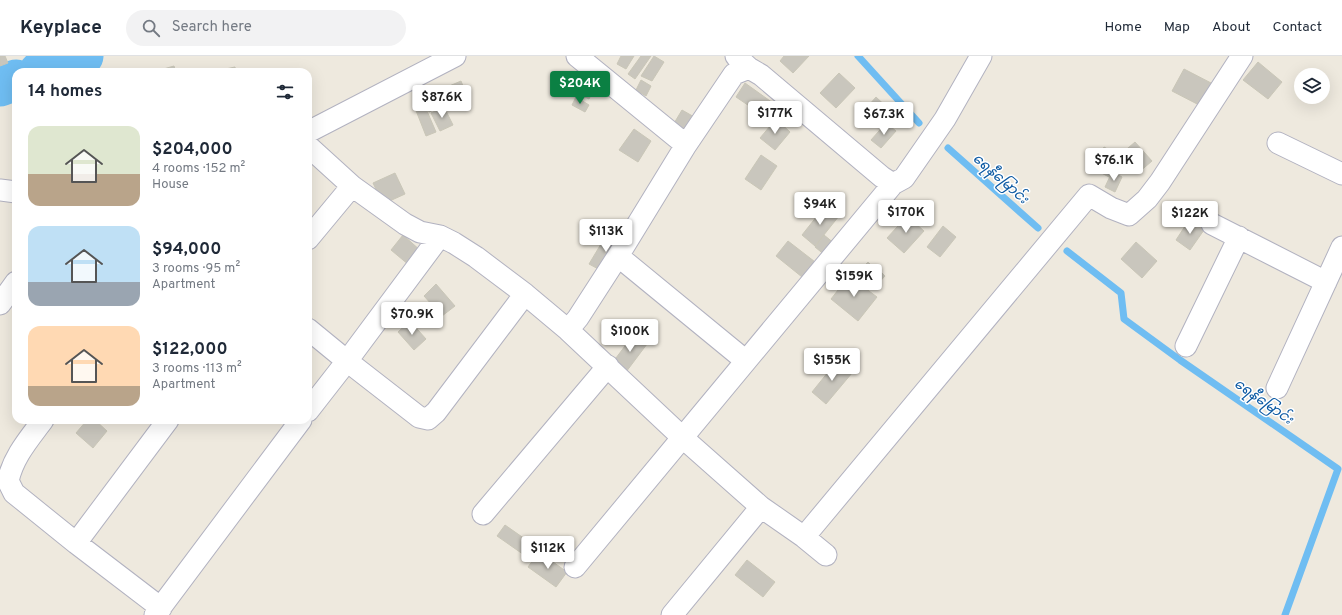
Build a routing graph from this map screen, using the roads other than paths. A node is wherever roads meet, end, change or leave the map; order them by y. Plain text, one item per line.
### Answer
1 (455, 56) edge
2 (577, 56) edge
3 (981, 56) edge
4 (1242, 56) edge
5 (742, 62) edge
6 (312, 130) edge
7 (1278, 144) dead end
8 (686, 146) junction
9 (312, 150) edge
10 (1342, 174) edge
11 (893, 184) junction
12 (352, 186) junction
13 (0, 190) edge
14 (12, 192) edge
15 (1212, 224) dead end
16 (312, 234) edge
17 (440, 236) junction
18 (1239, 237) junction
19 (1342, 247) edge
20 (618, 256) junction
21 (1326, 282) junction
22 (12, 288) edge
23 (525, 294) junction
24 (0, 304) edge
25 (568, 330) junction
26 (312, 333) edge
27 (1186, 346) dead end
28 (347, 361) junction
29 (746, 361) junction
30 (608, 366) junction
31 (1277, 388) dead end
32 (312, 406) edge
33 (40, 424) edge
34 (165, 424) edge
35 (298, 424) edge
36 (683, 438) junction
37 (761, 507) junction
38 (483, 514) dead end
39 (804, 537) junction
40 (76, 543) junction
41 (826, 555) dead end
42 (575, 567) dead end
43 (158, 612) edge
44 (672, 615) edge

1 - 6 street
2 - 8 street
3 - 11 street
4 - 39 street
5 - 8 street
5 - 11 street
7 - 10 street
8 - 20 street
9 - 12 street
11 - 29 street
12 - 16 street
12 - 17 street
13 - 14 street
15 - 18 street
17 - 23 street
17 - 28 street
18 - 21 street
18 - 27 street
19 - 21 street
20 - 25 street
20 - 29 street
21 - 31 street
22 - 24 street
23 - 25 street
23 - 28 street
25 - 30 street
26 - 28 street
28 - 32 street
29 - 36 street
30 - 36 street
30 - 38 street
33 - 40 street
34 - 40 street
35 - 43 street
36 - 37 street
36 - 42 street
37 - 39 street
37 - 44 street
39 - 41 street
40 - 43 street

